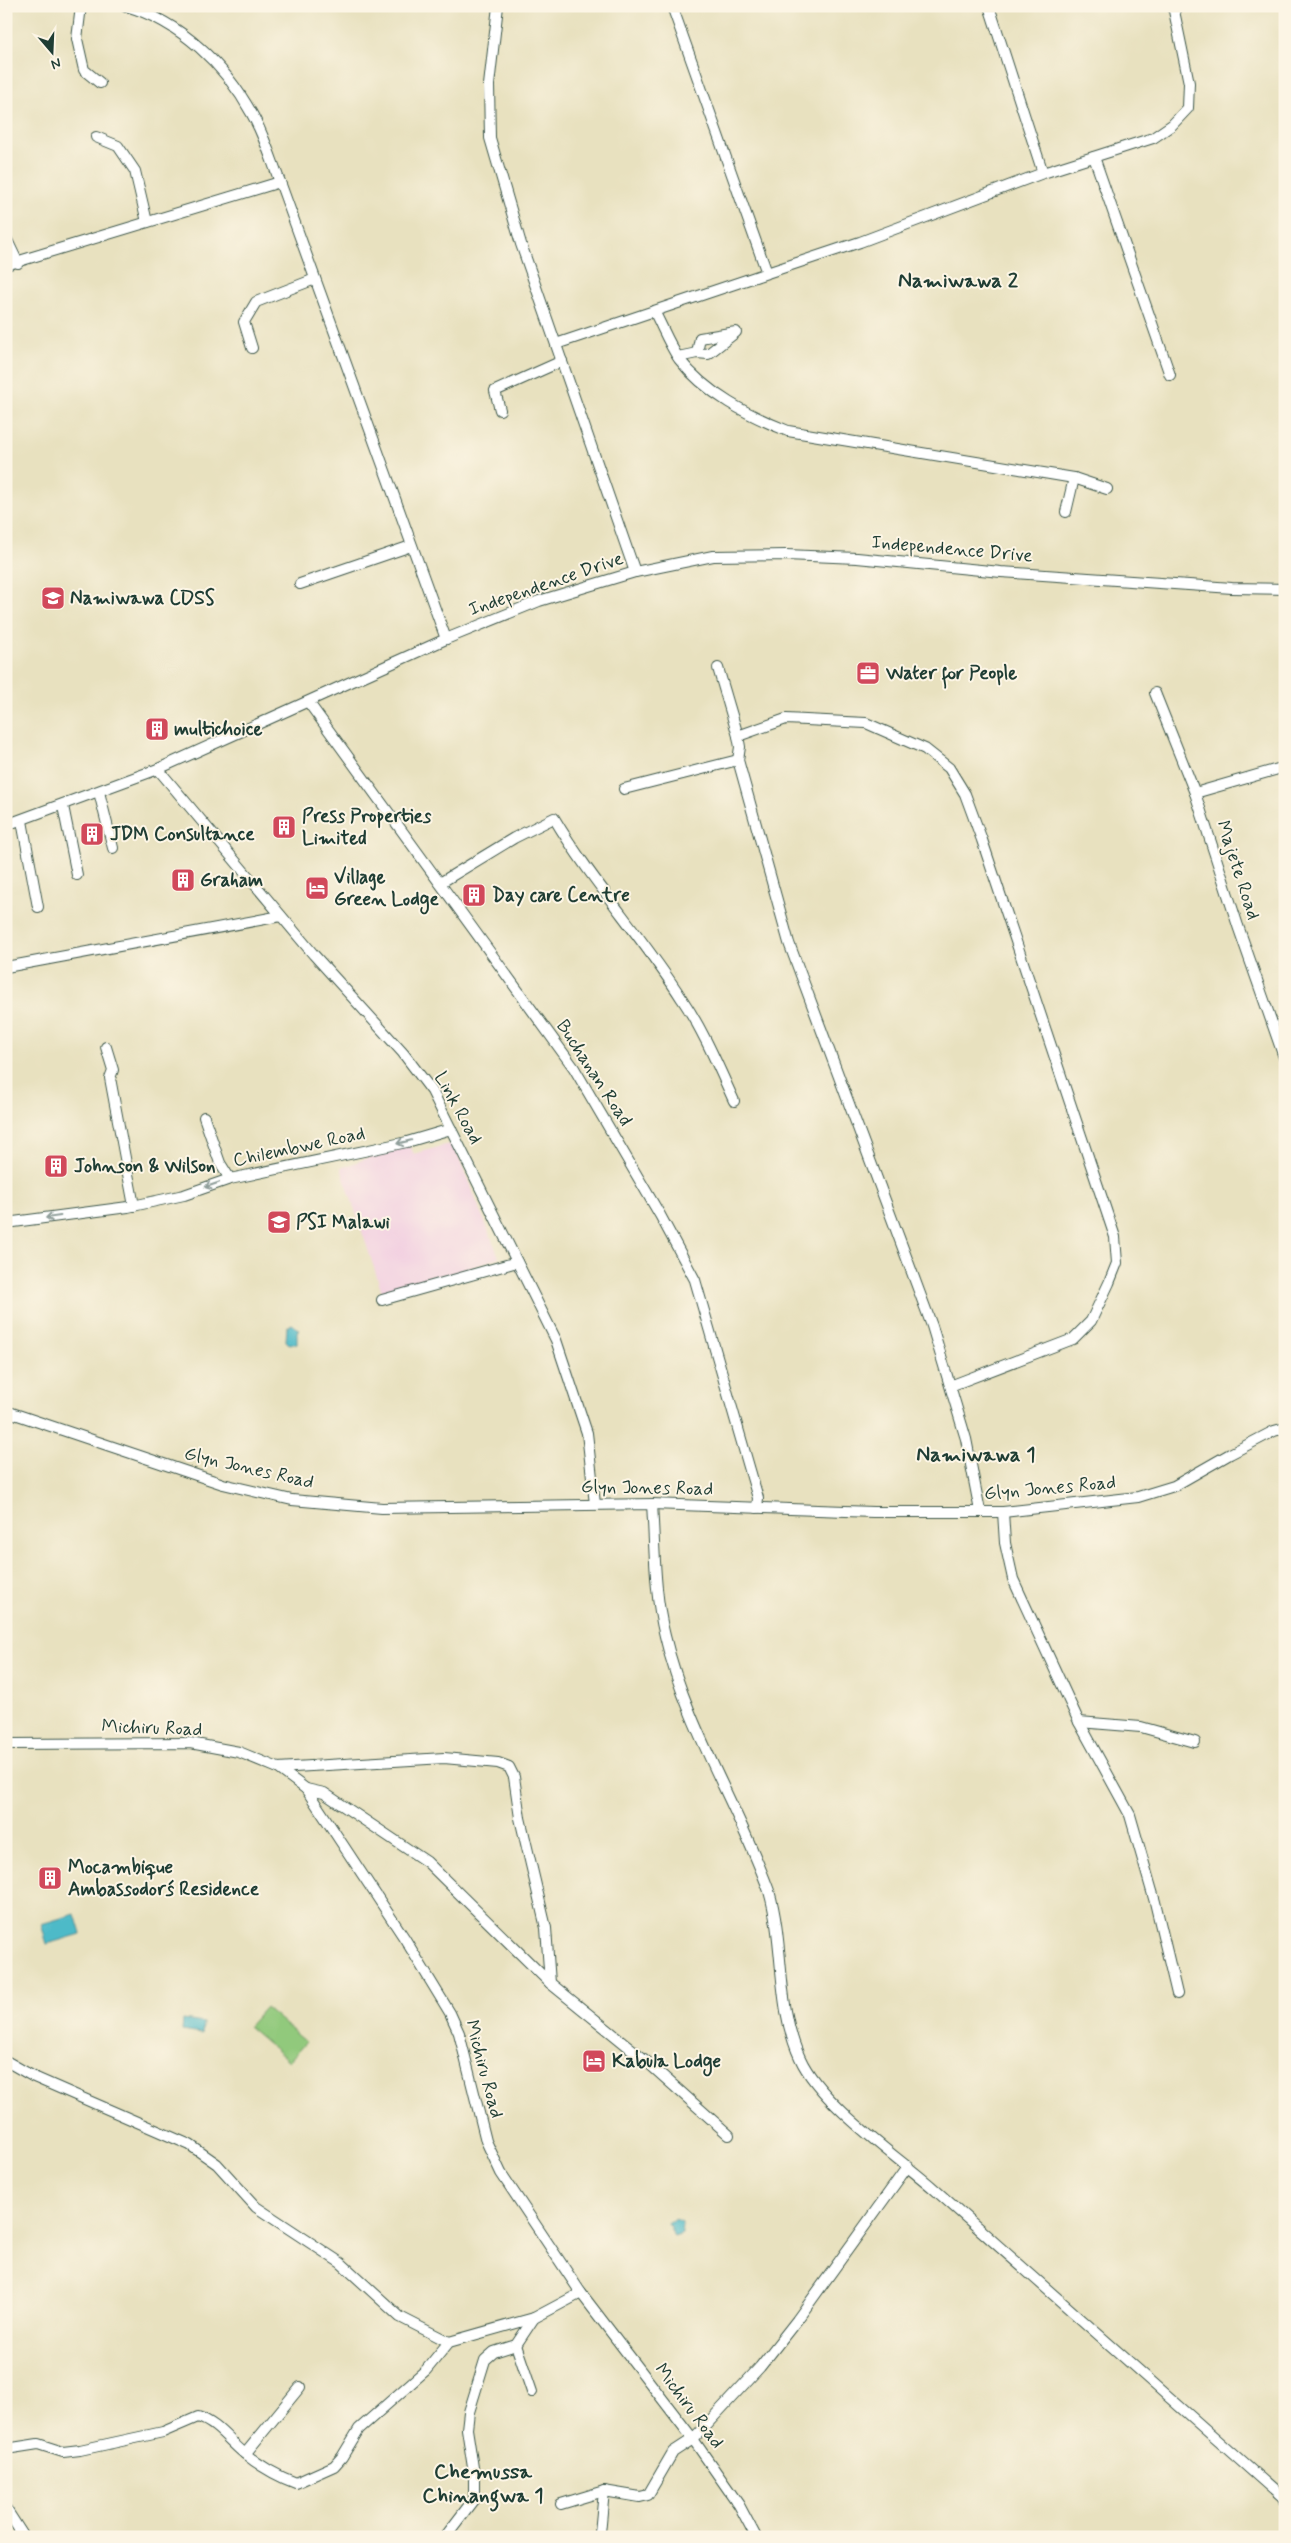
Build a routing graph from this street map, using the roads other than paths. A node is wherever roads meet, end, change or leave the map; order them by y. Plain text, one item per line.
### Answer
1 (82, 6) edge
2 (126, 6) edge
3 (498, 6) edge
4 (672, 6) edge
5 (989, 6) edge
6 (1173, 6) edge
7 (100, 82) dead end
8 (96, 137) dead end
9 (1094, 157) junction
10 (1043, 173) junction
11 (280, 182) junction
12 (146, 222) junction
13 (6, 238) edge
14 (18, 263) junction
15 (6, 266) edge
16 (767, 273) junction
17 (315, 280) junction
18 (654, 311) junction
19 (556, 344) junction
20 (252, 348) dead end
21 (697, 353) dead end
22 (678, 357) junction
23 (562, 361) junction
24 (1170, 375) dead end
25 (500, 410) dead end
26 (1074, 478) junction
27 (1107, 489) dead end
28 (1066, 512) dead end
29 (411, 546) junction
30 (634, 572) junction
31 (300, 584) dead end
32 (1285, 589) edge
33 (446, 639) junction
34 (718, 668) dead end
35 (1155, 693) dead end
36 (309, 703) junction
37 (738, 736) junction
38 (738, 760) junction
39 (1285, 767) edge
40 (158, 769) junction
41 (624, 789) dead end
42 (99, 792) junction
43 (1195, 793) junction
44 (63, 806) junction
45 (22, 821) junction
46 (6, 825) edge
47 (113, 848) dead end
48 (77, 875) dead end
49 (440, 883) junction
50 (38, 907) dead end
51 (281, 916) junction
52 (6, 967) edge
53 (106, 1047) dead end
54 (1285, 1060) edge
55 (734, 1100) dead end
56 (204, 1118) dead end
57 (451, 1129) junction
58 (230, 1179) junction
59 (134, 1206) junction
60 (6, 1223) edge
61 (517, 1262) junction
62 (382, 1300) dead end
63 (950, 1386) junction
64 (6, 1411) edge
65 (1285, 1428) edge
66 (595, 1504) junction
67 (652, 1504) junction
68 (757, 1508) junction
69 (980, 1511) junction
70 (1003, 1512) junction
71 (1079, 1722) junction
72 (1195, 1742) dead end
73 (6, 1744) edge
74 (278, 1768) junction
75 (306, 1789) junction
76 (550, 1983) junction
77 (1177, 1994) dead end
78 (6, 2061) edge
79 (729, 2135) dead end
80 (908, 2166) junction
81 (580, 2293) junction
82 (534, 2318) junction
83 (449, 2342) junction
84 (516, 2345) junction
85 (300, 2388) dead end
86 (532, 2392) dead end
87 (693, 2439) junction
88 (6, 2449) edge
89 (245, 2454) junction
90 (604, 2491) junction
91 (1285, 2500) edge
92 (561, 2504) dead end
93 (6, 2509) edge
94 (600, 2533) dead end
95 (450, 2534) edge
96 (24, 2537) edge
97 (756, 2537) edge

1 - 7 street
2 - 11 street
3 - 19 street
4 - 16 street
5 - 10 street
6 - 9 street
8 - 12 street
9 - 10 street
9 - 24 street
10 - 16 street
11 - 12 street
11 - 17 street
12 - 14 street
13 - 14 street
14 - 15 street
16 - 18 street
17 - 20 street
17 - 29 street
18 - 19 street
18 - 22 street
19 - 23 street
21 - 22 street
22 - 26 street
23 - 25 street
23 - 30 street
26 - 27 street
26 - 28 street
29 - 31 street
29 - 33 street
30 - 32 street, Independence Drive
30 - 33 street, Independence Drive
33 - 36 street, Independence Drive
34 - 37 street
35 - 43 street, Majete Road
36 - 40 street, Independence Drive
36 - 49 street, Buchanan Road
37 - 38 street
37 - 63 street
38 - 41 street
38 - 63 street
39 - 43 street
40 - 42 street, Independence Drive
40 - 51 street, Link Road
42 - 44 street, Independence Drive
42 - 47 street
43 - 54 street, Majete Road
44 - 45 street, Independence Drive
44 - 48 street
45 - 46 street, Independence Drive
45 - 50 street
49 - 55 street
49 - 68 street, Buchanan Road
51 - 52 street
51 - 57 street, Link Road
53 - 59 street
56 - 58 street
57 -> 58 street, Chilembwe Road
57 - 61 street, Link Road
58 -> 59 street, Chilembwe Road
59 -> 60 street, Chilembwe Road
61 - 62 street
61 - 66 street, Link Road
63 - 69 street
64 - 66 street, Glyn Jones Road
65 - 70 street, Glyn Jones Road
66 - 67 street, Glyn Jones Road
67 - 68 street, Glyn Jones Road
67 - 80 street
68 - 69 street, Glyn Jones Road
69 - 70 street, Glyn Jones Road
70 - 71 street
71 - 72 street
71 - 77 street
73 - 74 street, Michiru Road
74 - 75 street, Michiru Road
74 - 76 street
75 - 76 street
75 - 81 street, Michiru Road
76 - 79 street
78 - 83 street
80 - 87 street
80 - 91 street
81 - 82 street
81 - 87 street, Michiru Road
82 - 83 street
82 - 84 street
83 - 89 street
84 - 86 street
84 - 95 street
85 - 89 street
87 - 90 street
87 - 97 street, Michiru Road
88 - 89 street
90 - 92 street
90 - 94 street
93 - 96 street

